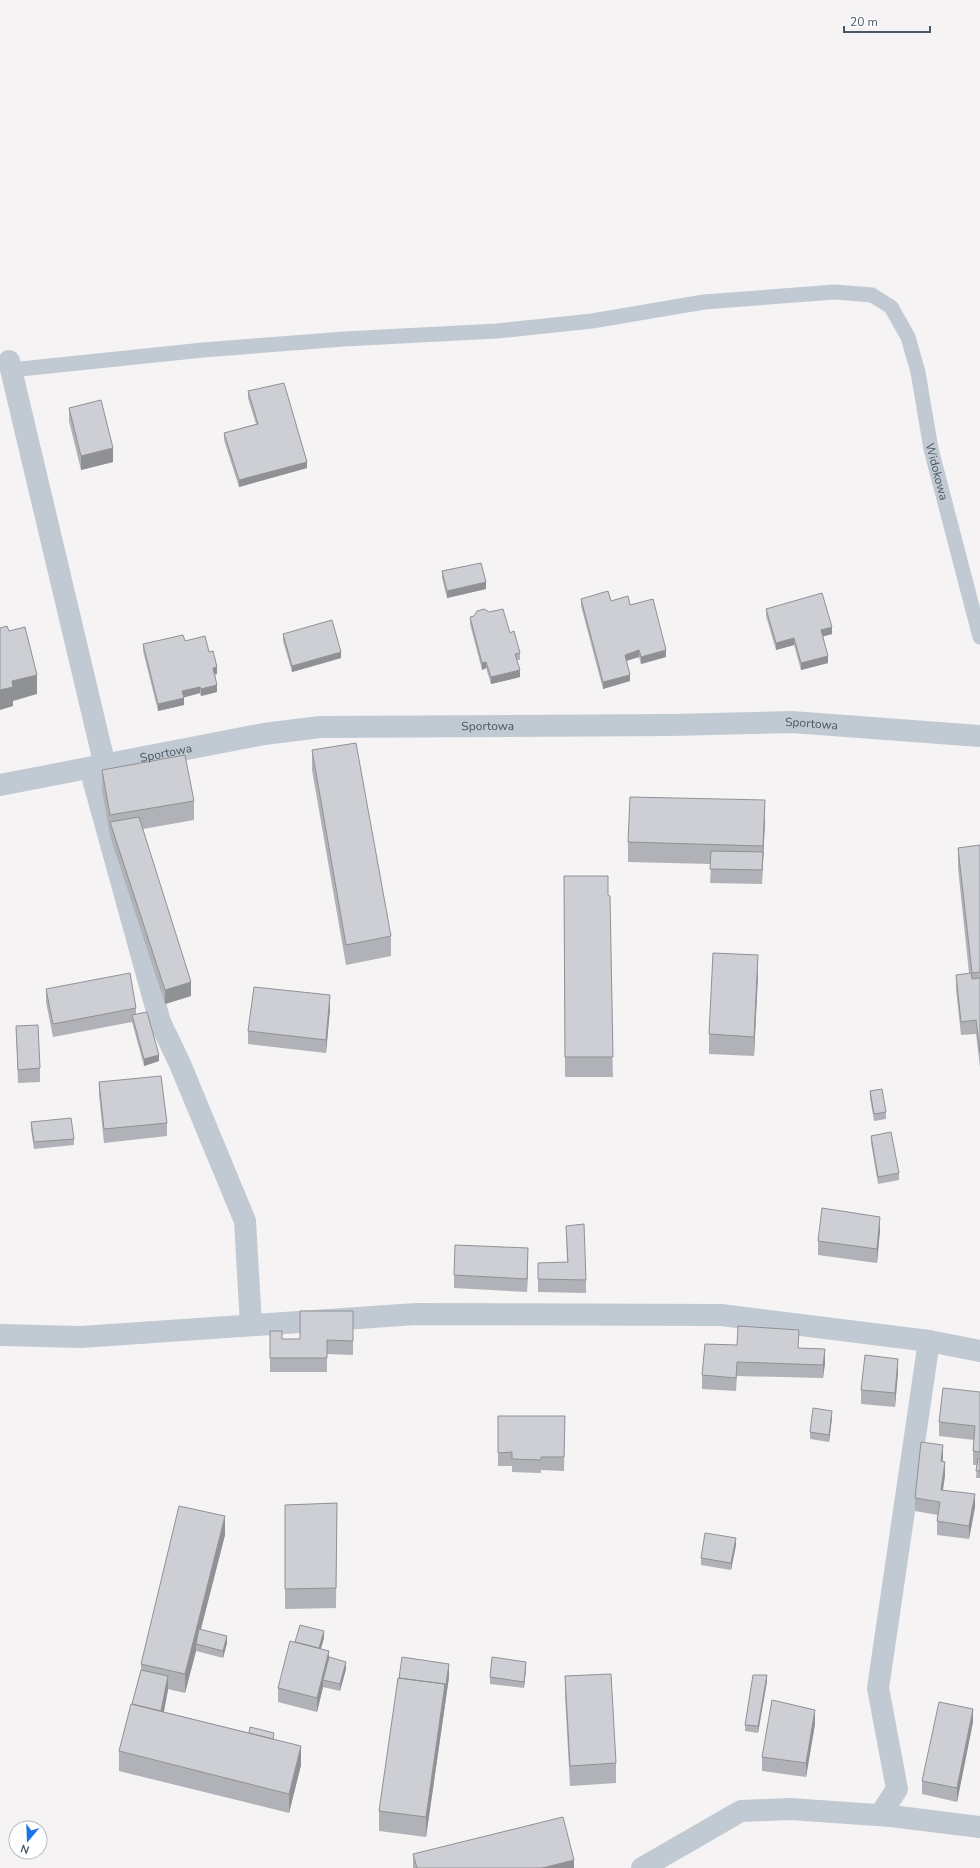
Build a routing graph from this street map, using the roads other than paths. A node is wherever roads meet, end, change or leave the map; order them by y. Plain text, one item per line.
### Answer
1 (10, 366) joint
2 (980, 637) edge
3 (980, 736) edge
4 (97, 767) junction
5 (0, 785) edge
6 (251, 1325) junction
7 (0, 1335) edge
8 (929, 1341) junction
9 (980, 1352) edge
10 (880, 1815) junction
11 (980, 1827) edge
12 (642, 1868) edge

1 - 2 lane, Widokowa
1 - 4 street
3 - 4 street, Sportowa
4 - 5 street, Sportowa
4 - 6 street
6 - 7 street
6 - 8 street
8 - 9 street
8 - 10 street
10 - 11 street
10 - 12 street

